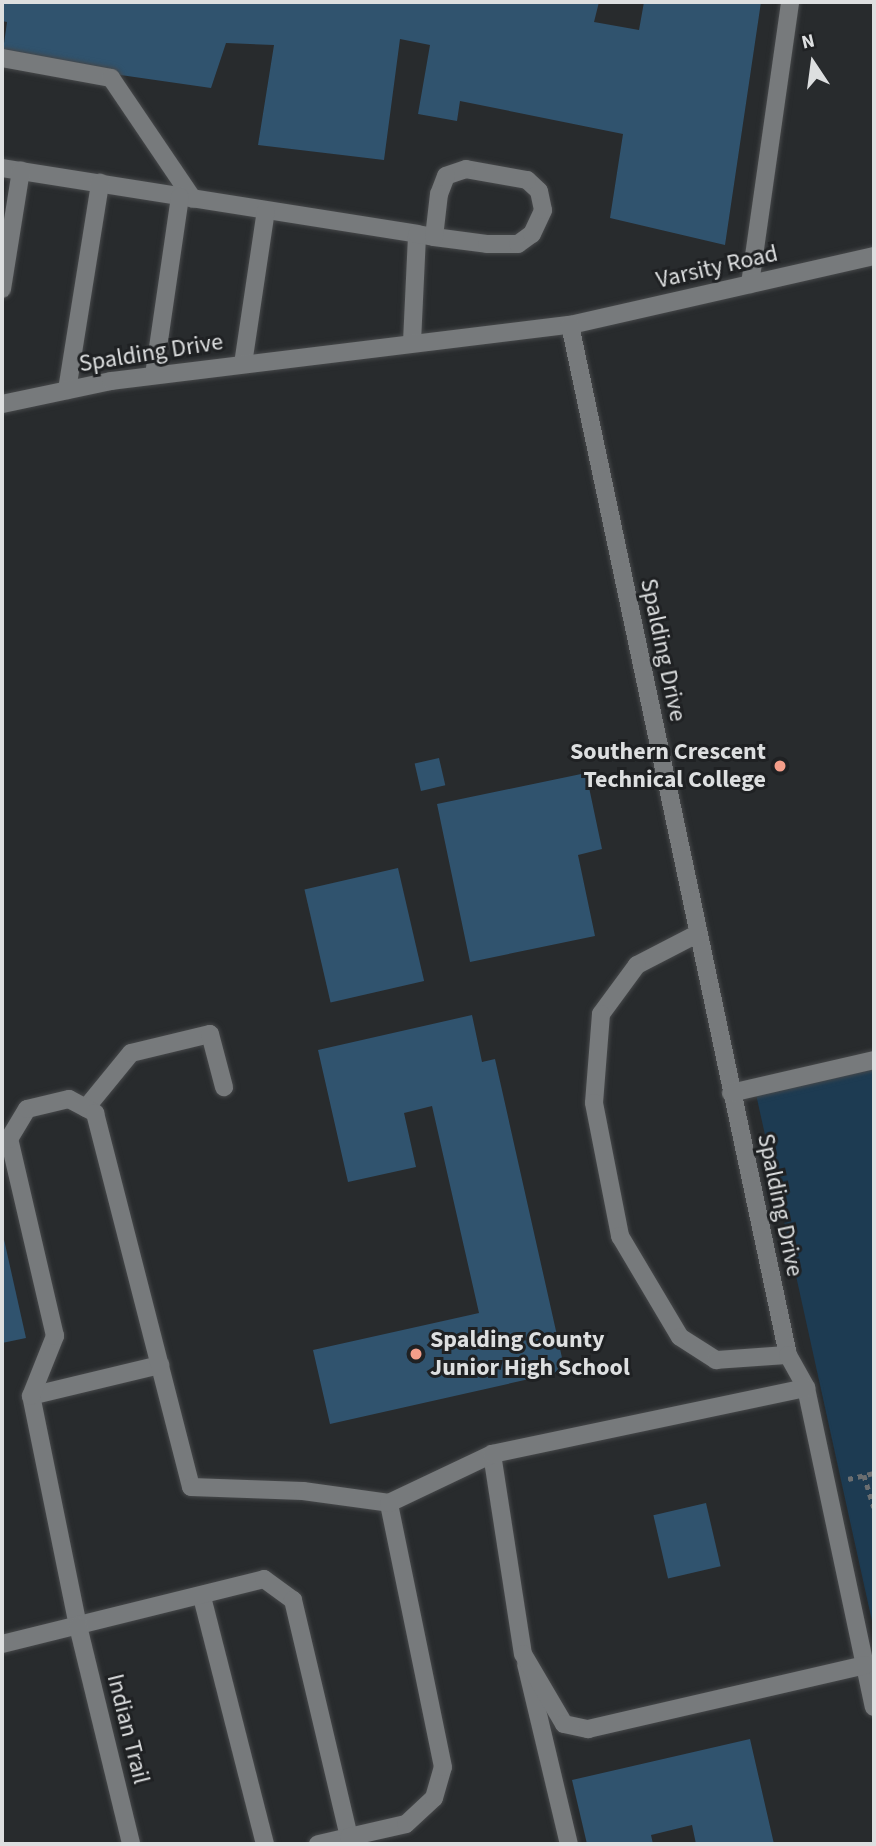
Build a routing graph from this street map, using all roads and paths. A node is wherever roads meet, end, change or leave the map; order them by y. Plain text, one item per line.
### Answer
1 (790, 2) edge
2 (2, 58) edge
3 (2, 168) edge
4 (21, 171) junction
5 (100, 183) junction
6 (186, 198) junction
7 (266, 211) junction
8 (425, 235) junction
9 (874, 256) edge
10 (750, 284) junction
11 (2, 289) edge
12 (570, 325) junction
13 (412, 342) junction
14 (243, 364) junction
15 (154, 375) junction
16 (67, 390) junction
17 (2, 404) edge
18 (698, 934) junction
19 (874, 1060) edge
20 (224, 1087) dead end
21 (731, 1093) junction
22 (86, 1108) junction
23 (788, 1355) junction
24 (160, 1365) junction
25 (806, 1388) junction
26 (31, 1396) junction
27 (492, 1454) junction
28 (864, 1475) dead end
29 (389, 1503) junction
30 (874, 1507) edge
31 (202, 1597) junction
32 (78, 1626) junction
33 (2, 1644) edge
34 (523, 1654) junction
35 (865, 1665) junction
36 (874, 1707) edge
37 (349, 1837) junction
38 (131, 1844) edge
39 (265, 1844) edge
40 (318, 1844) edge
41 (569, 1844) edge

1 - 10 street
2 - 6 street
3 - 4 street
4 - 5 street
4 - 11 street
5 - 6 street
5 - 16 street
6 - 7 street
6 - 15 street
7 - 8 street
7 - 14 street
8 - 8 street
8 - 13 street
9 - 10 street, Varsity Road
10 - 12 street, Varsity Road
12 - 13 street, Spalding Drive
12 - 18 street, Spalding Drive
13 - 14 street, Spalding Drive
14 - 15 street, Spalding Drive
15 - 16 street, Spalding Drive
16 - 17 street, Spalding Drive
18 - 21 street, Spalding Drive
18 - 23 street
19 - 21 street
20 - 22 street
21 - 23 street, Spalding Drive
22 - 24 street
22 - 26 street
23 - 25 street, Spalding Drive
24 - 26 street
24 - 29 street
25 - 27 street
25 - 35 street, Spalding Drive
26 - 32 street, Indian Trail
27 - 29 street
27 - 34 street
28 - 30 path
29 - 37 street
31 - 32 street
31 - 37 street
31 - 39 street
32 - 33 street
32 - 38 street, Indian Trail
34 - 35 street
34 - 41 street
35 - 36 street, Spalding Drive
37 - 40 street

